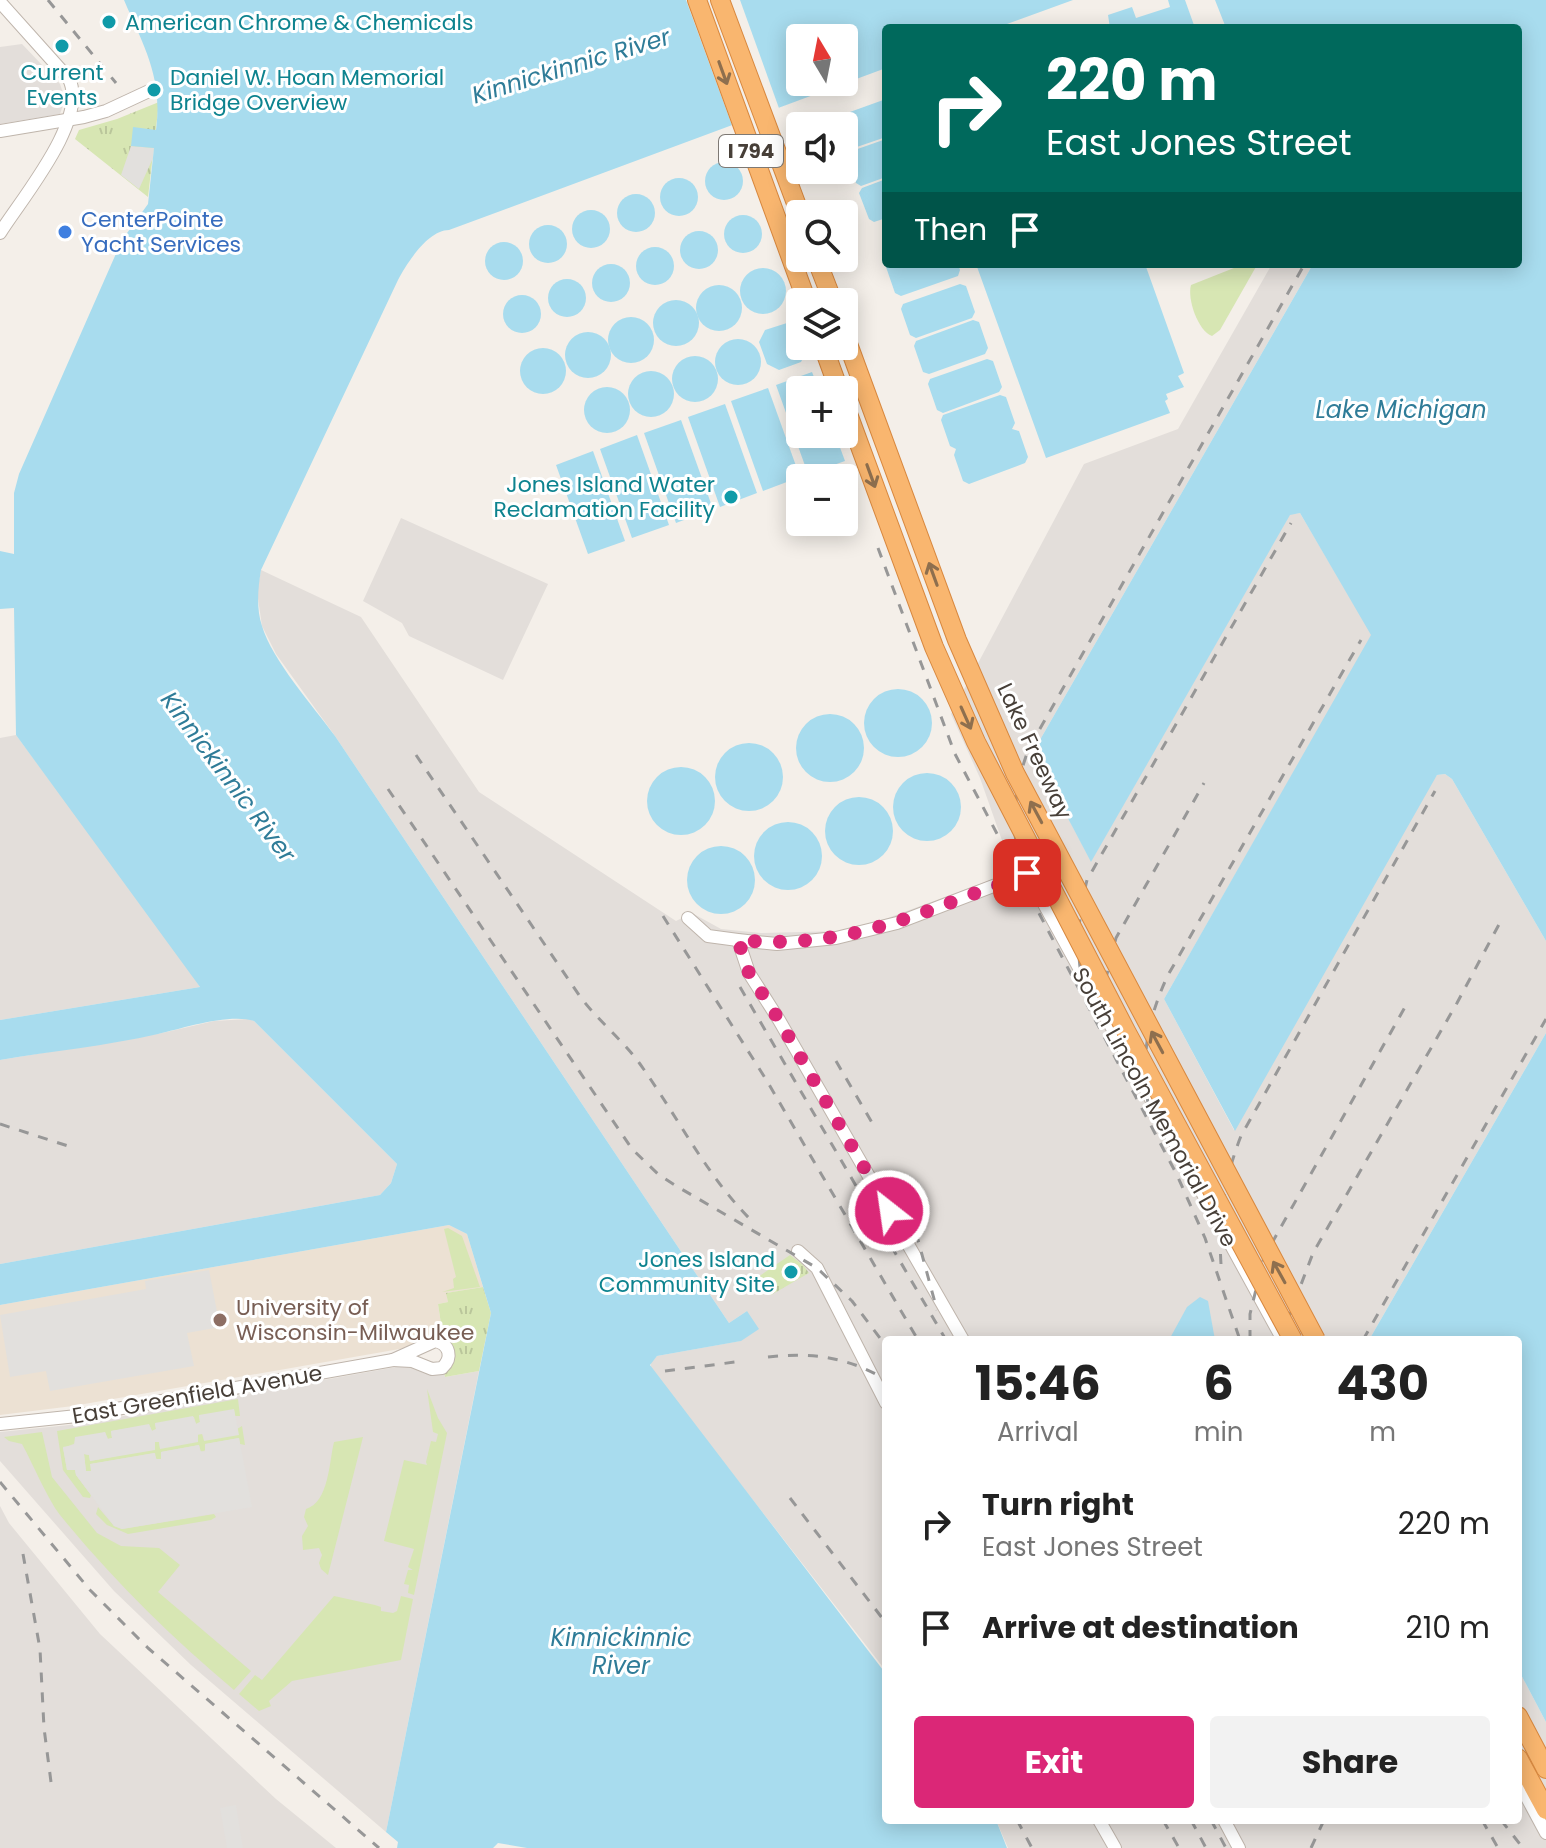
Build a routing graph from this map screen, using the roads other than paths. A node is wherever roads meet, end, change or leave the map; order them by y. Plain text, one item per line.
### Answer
1 (697, 0) edge
2 (720, 0) edge
3 (0, 2) edge
4 (149, 91) dead end
5 (70, 120) junction
6 (0, 131) edge
7 (795, 200) edge
8 (0, 233) edge
9 (802, 288) edge
10 (854, 360) edge
11 (858, 441) edge
12 (688, 918) dead end
13 (738, 940) junction
14 (798, 1251) dead end
15 (961, 1336) edge
16 (1281, 1336) edge
17 (1291, 1336) edge
18 (1314, 1336) edge
19 (393, 1360) dead end
20 (882, 1395) edge
21 (0, 1424) edge
22 (1522, 1724) edge
23 (1522, 1765) edge
24 (1546, 1769) edge
25 (1522, 1788) edge
26 (1546, 1810) edge
27 (1101, 1824) edge
28 (1226, 1824) edge
29 (1546, 1833) edge
30 (1115, 1848) edge
31 (1239, 1848) edge

1 -> 9 highway, I 794
2 - 7 highway, I 794
3 - 5 street
4 - 5 street
5 - 6 street
5 - 8 street
18 -> 10 highway, Lake Freeway, bridge
11 -> 17 highway, Lake Freeway, bridge
12 - 13 street
13 - 15 street
13 - 16 street, South Lincoln Memorial Drive
14 - 20 street
19 - 21 street, East Greenfield Avenue
22 - 24 highway
23 - 26 highway
25 - 29 street
27 - 30 street
28 - 31 street

